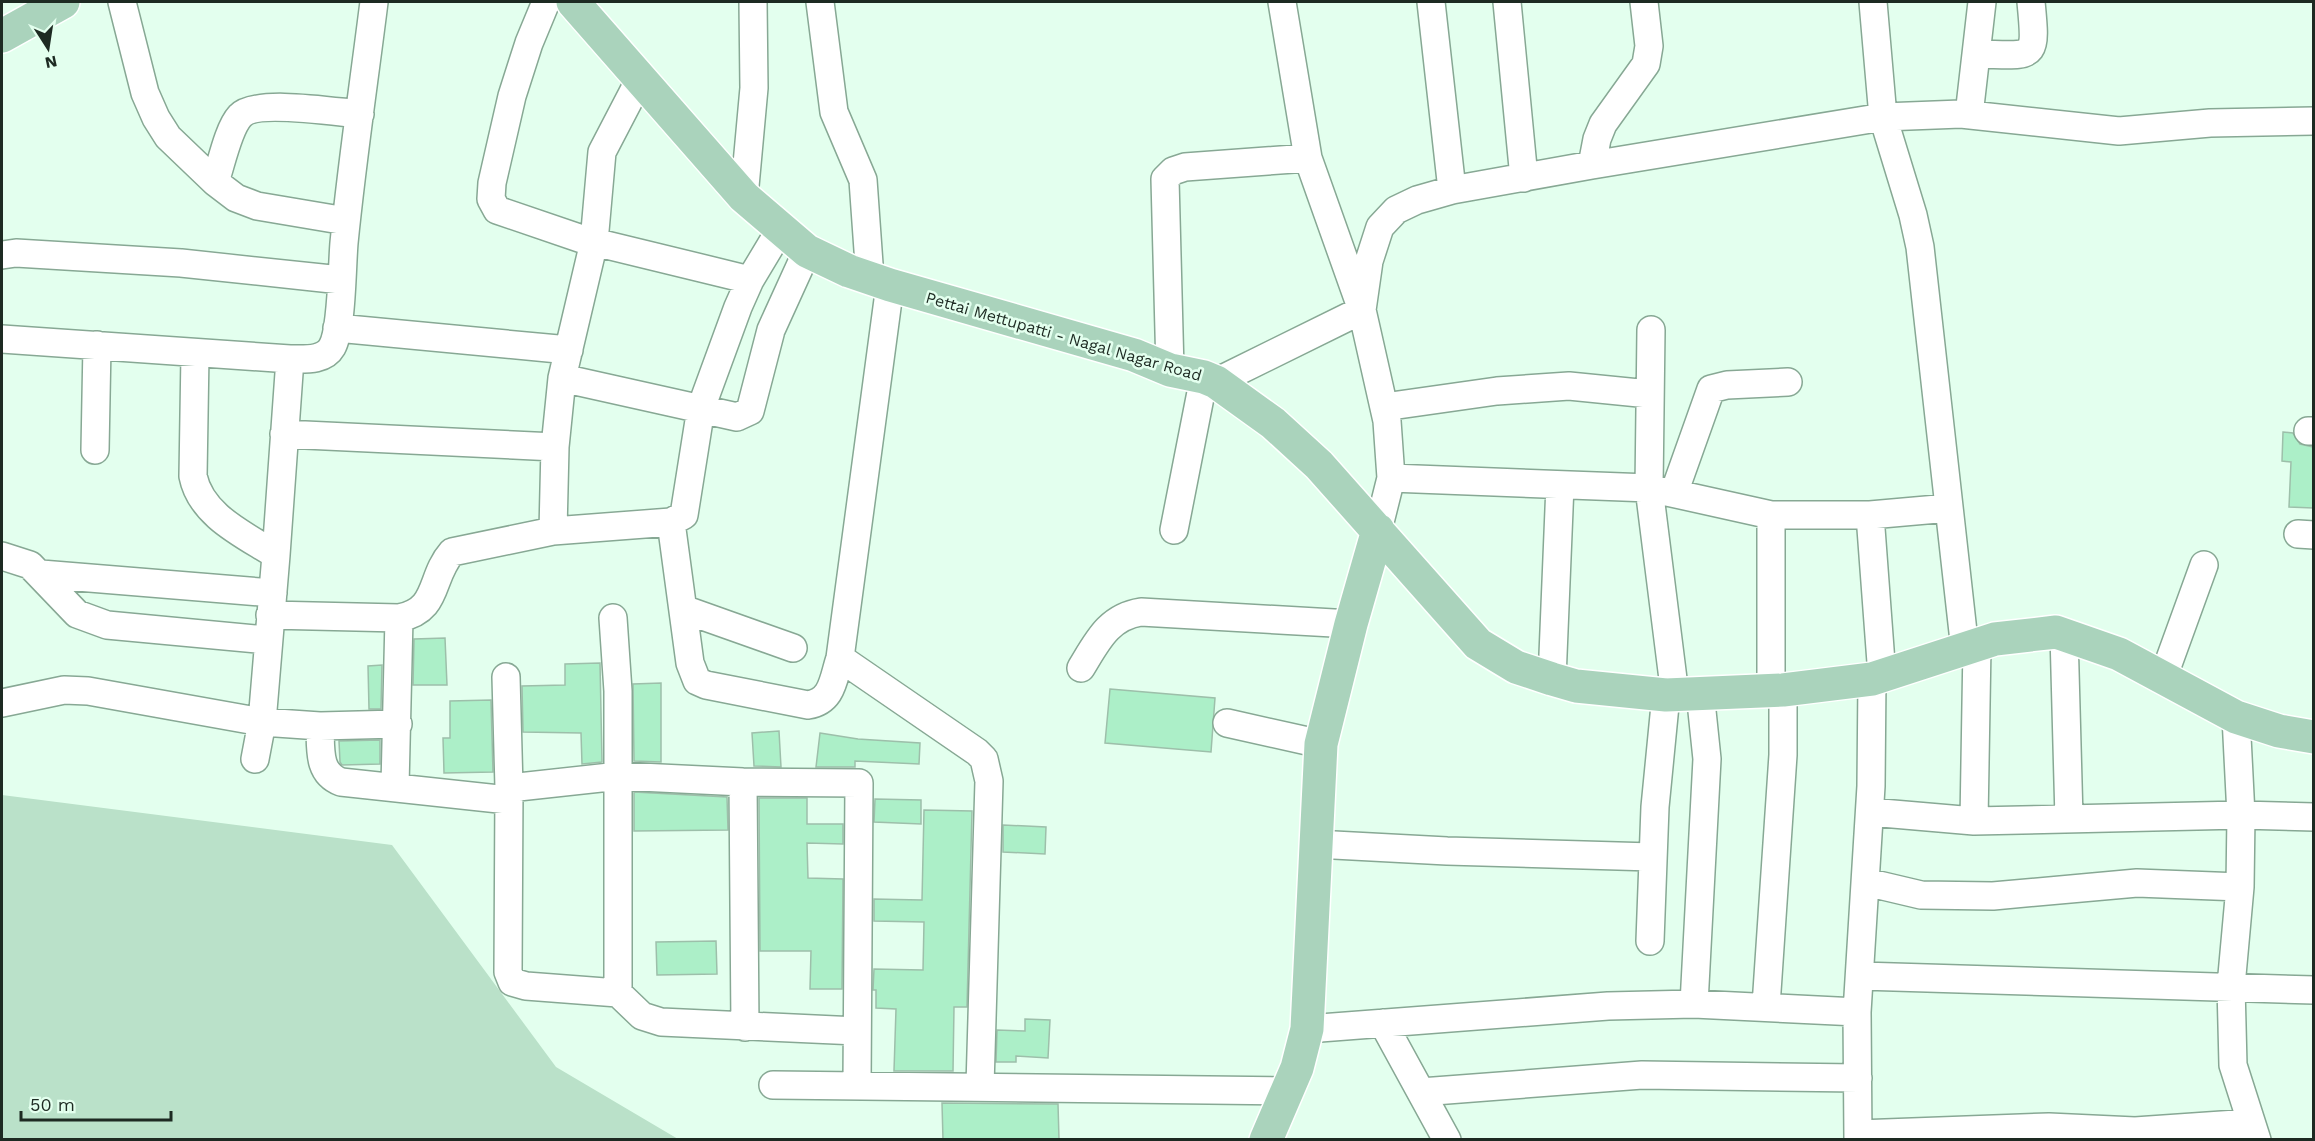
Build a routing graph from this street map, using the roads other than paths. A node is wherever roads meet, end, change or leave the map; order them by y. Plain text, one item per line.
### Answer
1 (63, 2) edge
2 (122, 2) edge
3 (374, 2) edge
4 (546, 2) edge
5 (573, 2) edge
6 (753, 2) edge
7 (820, 2) edge
8 (1282, 2) edge
9 (1431, 2) edge
10 (1507, 2) edge
11 (1644, 2) edge
12 (1873, 2) edge
13 (1982, 2) edge
14 (2031, 2) edge
15 (2, 36) edge
16 (1978, 54) junction
17 (640, 79) junction
18 (360, 114) junction
19 (1969, 115) junction
20 (1883, 117) junction
21 (2313, 121) edge
22 (1308, 158) junction
23 (1592, 165) junction
24 (1524, 177) junction
25 (215, 182) junction
26 (1452, 190) junction
27 (744, 196) junction
28 (346, 221) junction
29 (780, 230) junction
30 (594, 242) junction
31 (807, 251) junction
32 (2, 255) edge
33 (340, 280) junction
34 (750, 280) junction
35 (880, 282) junction
36 (1362, 310) junction
37 (336, 328) junction
38 (1651, 330) dead end
39 (2, 339) edge
40 (97, 345) junction
41 (569, 350) junction
42 (195, 354) junction
43 (290, 359) junction
44 (1170, 370) junction
45 (562, 378) junction
46 (1210, 379) junction
47 (1788, 382) dead end
48 (1649, 394) junction
49 (1384, 407) junction
50 (701, 408) junction
51 (284, 434) junction
52 (555, 447) junction
53 (95, 450) dead end
54 (1391, 478) junction
55 (1560, 484) junction
56 (1661, 491) junction
57 (1949, 508) junction
58 (1771, 515) junction
59 (1870, 515) junction
60 (671, 522) junction
61 (1174, 530) dead end
62 (1378, 530) junction
63 (553, 531) junction
64 (276, 555) junction
65 (2, 556) edge
66 (2205, 565) dead end
67 (41, 574) junction
68 (683, 609) junction
69 (270, 616) junction
70 (399, 618) junction
71 (613, 618) dead end
72 (1351, 624) junction
73 (2064, 634) junction
74 (793, 648) dead end
75 (1971, 648) junction
76 (840, 658) junction
77 (1081, 668) dead end
78 (506, 677) dead end
79 (1877, 677) junction
80 (2163, 678) junction
81 (1552, 679) junction
82 (1777, 690) junction
83 (1680, 694) junction
84 (2, 702) edge
85 (2236, 717) junction
86 (262, 722) junction
87 (1227, 723) dead end
88 (398, 724) junction
89 (320, 726) junction
90 (2313, 737) edge
91 (1321, 744) junction
92 (255, 759) dead end
93 (619, 776) junction
94 (743, 782) junction
95 (395, 786) junction
96 (508, 794) junction
97 (1869, 812) junction
98 (2241, 815) junction
99 (2313, 817) edge
100 (2069, 819) junction
101 (1974, 821) junction
102 (1316, 844) junction
103 (1652, 857) junction
104 (1866, 882) junction
105 (2240, 887) junction
106 (1650, 941) dead end
107 (1861, 976) junction
108 (2231, 986) junction
109 (2313, 990) edge
110 (618, 993) junction
111 (1694, 1004) junction
112 (1766, 1006) junction
113 (1857, 1012) junction
114 (1383, 1023) junction
115 (745, 1027) junction
116 (1307, 1029) junction
117 (857, 1031) junction
118 (1858, 1078) junction
119 (857, 1084) junction
120 (773, 1085) dead end
121 (980, 1086) junction
122 (1287, 1091) junction
123 (1421, 1092) junction
124 (2254, 1132) edge
125 (1858, 1137) edge
126 (1266, 1140) edge
127 (1447, 1140) edge

1 - 15 main road
2 - 25 street
3 - 18 street
4 - 30 street
5 - 17 main road, Pettai Mettupatti - Nagal Nagar Road
6 - 27 street
7 - 35 street
8 - 22 street
9 - 26 street
10 - 24 street
11 - 23 street
12 - 20 street
13 - 16 street
14 - 16 street
16 - 19 street
17 - 27 main road, Pettai Mettupatti - Nagal Nagar Road
17 - 30 street
18 - 25 street
18 - 28 street
19 - 20 street
19 - 21 street
20 - 23 street
20 - 57 street
22 - 36 street
22 - 44 street
23 - 24 street
24 - 26 street
25 - 28 street
26 - 36 street
27 - 29 main road, Pettai Mettupatti - Nagal Nagar Road
28 - 33 street
29 - 31 main road, Pettai Mettupatti - Nagal Nagar Road
29 - 34 street
30 - 34 street
30 - 41 street
31 - 35 main road, Pettai Mettupatti - Nagal Nagar Road
31 - 50 street
32 - 33 street
33 - 37 street
34 - 50 street
35 - 44 main road, Pettai Mettupatti - Nagal Nagar Road
35 - 76 street
36 - 46 street
36 - 49 street
37 - 41 street
37 - 43 street
38 - 48 street
39 - 40 street
40 - 42 street
40 - 53 street
41 - 45 street
42 - 43 street
42 - 64 street
43 - 51 street
44 - 46 main road, Pettai Mettupatti - Nagal Nagar Road
45 - 50 street
45 - 52 street
46 - 61 street
46 - 62 main road, Pettai Mettupatti - Nagal Nagar Road
47 - 56 street
48 - 49 street
48 - 56 street
49 - 54 street
50 - 60 street
51 - 52 street
51 - 64 street
52 - 63 street
54 - 55 street
54 - 62 street
55 - 56 street
55 - 81 street
56 - 58 street
56 - 83 street
57 - 59 street
57 - 75 street
58 - 59 street
58 - 82 street
59 - 79 street
60 - 63 street
60 - 68 street
62 - 72 main road
62 - 81 main road, Pettai Mettupatti - Nagal Nagar Road
63 - 70 street
64 - 69 street
65 - 67 street
66 - 80 street
67 - 69 street
67 - 69 street
68 - 74 street
68 - 76 street
69 - 70 street
69 - 86 street
70 - 88 street
71 - 93 street
72 - 77 street
72 - 91 main road
73 - 75 main road, Pettai Mettupatti - Nagal Nagar Road
73 - 80 main road, Pettai Mettupatti - Nagal Nagar Road
73 - 100 street
75 - 79 main road, Pettai Mettupatti - Nagal Nagar Road
75 - 101 street
76 - 121 street
78 - 96 street
79 - 82 main road, Pettai Mettupatti - Nagal Nagar Road
79 - 97 street
80 - 85 main road, Pettai Mettupatti - Nagal Nagar Road
81 - 83 main road, Pettai Mettupatti - Nagal Nagar Road
82 - 83 main road, Pettai Mettupatti - Nagal Nagar Road
82 - 112 street
83 - 103 street
83 - 111 street
84 - 86 street
85 - 90 main road, Pettai Mettupatti - Nagal Nagar Road
85 - 98 street
86 - 89 street
86 - 92 street
87 - 91 street
88 - 89 street
88 - 95 street
89 - 95 street
91 - 102 main road
93 - 94 street
93 - 96 street
93 - 110 street
94 - 115 street
94 - 117 street
95 - 96 street
96 - 110 street
97 - 101 street
97 - 104 street
98 - 99 street
98 - 100 street
98 - 105 street
100 - 101 street
102 - 103 street
102 - 116 main road
103 - 106 street
104 - 105 street
104 - 107 street
105 - 108 street
107 - 108 street
107 - 113 street
108 - 109 street
108 - 124 street
110 - 115 street
111 - 112 street
111 - 114 street
112 - 113 street
113 - 118 street
114 - 116 street
114 - 123 street
115 - 117 street
116 - 122 main road
117 - 119 street
118 - 123 street
118 - 125 street
119 - 120 street
119 - 121 street
121 - 122 street
122 - 126 main road
123 - 127 street
124 - 125 street

